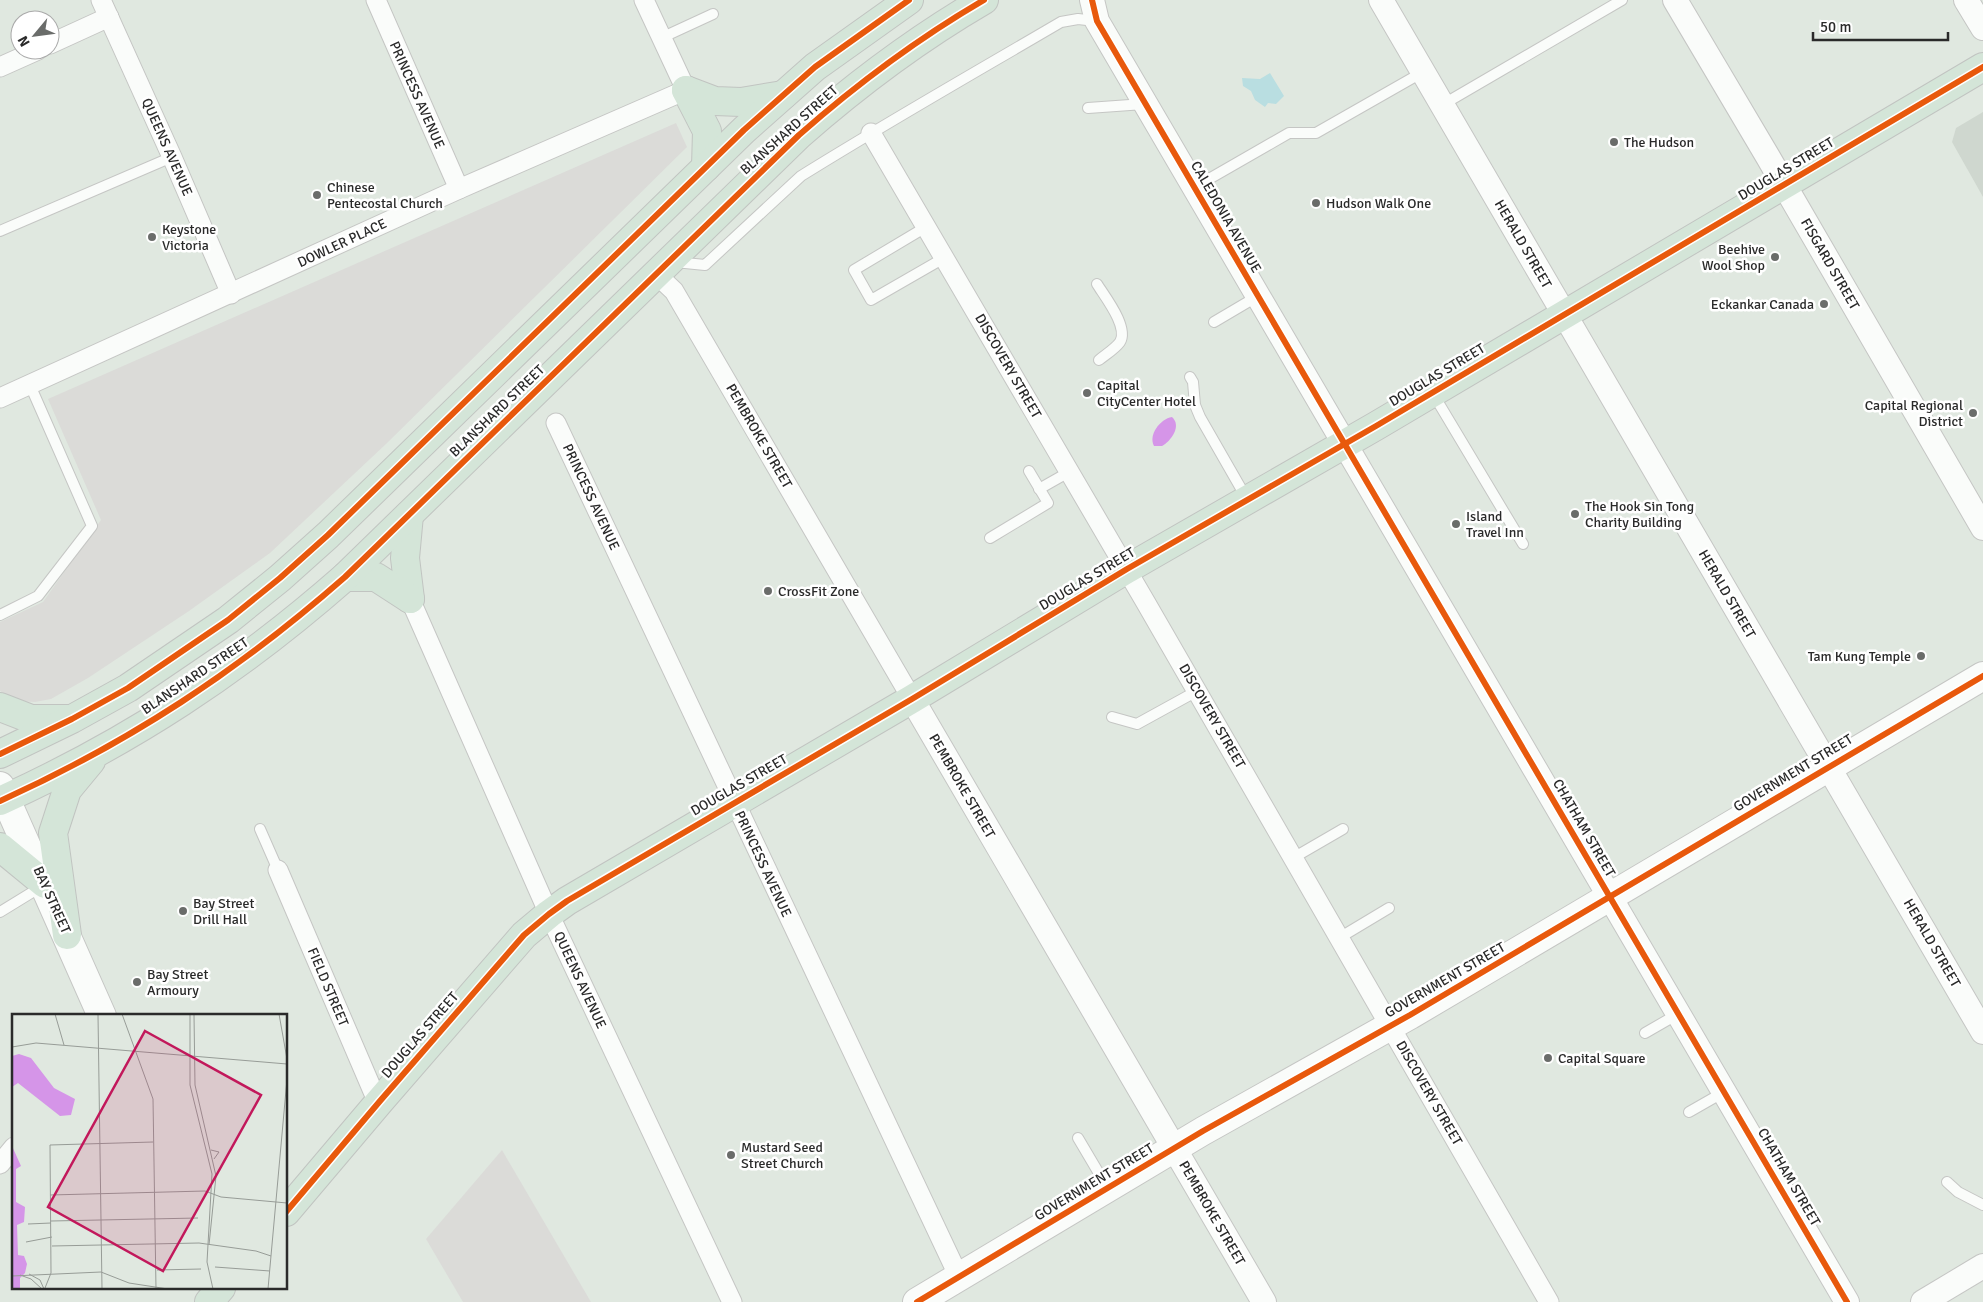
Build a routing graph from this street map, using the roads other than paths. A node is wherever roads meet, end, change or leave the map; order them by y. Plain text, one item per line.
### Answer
1 (101, 0) edge
2 (376, 0) edge
3 (644, 0) edge
4 (910, 0) edge
5 (984, 0) edge
6 (1381, 0) edge
7 (1622, 0) edge
8 (1676, 0) edge
9 (1966, 0) edge
10 (1095, 11) edge
11 (713, 14) dead end
12 (109, 17) junction
13 (1983, 28) edge
14 (661, 38) junction
15 (60, 39) edge
16 (17, 60) edge
17 (1983, 67) edge
18 (0, 68) edge
19 (1423, 72) junction
20 (686, 90) junction
21 (783, 95) junction
22 (1146, 104) junction
23 (1442, 105) junction
24 (1088, 108) dead end
25 (871, 133) junction
26 (172, 157) junction
27 (706, 167) junction
28 (1784, 185) junction
29 (1195, 188) junction
30 (459, 189) junction
31 (926, 227) junction
32 (0, 231) edge
33 (944, 258) junction
34 (663, 268) junction
35 (601, 270) junction
36 (1097, 284) dead end
37 (231, 294) junction
38 (1258, 296) junction
39 (1564, 314) junction
40 (1214, 322) dead end
41 (1099, 360) dead end
42 (1190, 377) dead end
43 (30, 385) junction
44 (1432, 392) junction
45 (0, 398) edge
46 (556, 423) dead end
47 (1344, 444) junction
48 (1029, 471) dead end
49 (1070, 472) junction
50 (1039, 489) junction
51 (1247, 500) junction
52 (408, 515) junction
53 (1983, 528) edge
54 (990, 538) dead end
55 (1523, 544) dead end
56 (1126, 569) junction
57 (345, 577) junction
58 (410, 600) junction
59 (0, 615) edge
60 (1983, 676) edge
61 (1197, 691) junction
62 (912, 700) junction
63 (0, 707) edge
64 (1112, 717) dead end
65 (72, 719) junction
66 (98, 753) junction
67 (0, 754) edge
68 (1828, 767) junction
69 (2, 795) edge
70 (734, 802) junction
71 (1343, 829) dead end
72 (260, 830) dead end
73 (0, 847) edge
74 (1293, 858) junction
75 (278, 870) joint
76 (45, 884) junction
77 (1610, 897) junction
78 (1389, 908) dead end
79 (0, 912) edge
80 (549, 914) junction
81 (67, 935) junction
82 (1339, 938) junction
83 (101, 1014) edge
84 (1678, 1014) junction
85 (1390, 1026) junction
86 (1983, 1032) edge
87 (1645, 1033) dead end
88 (1724, 1092) junction
89 (378, 1103) junction
90 (1689, 1112) dead end
91 (1078, 1138) dead end
92 (1174, 1149) junction
93 (12, 1150) edge
94 (0, 1164) edge
95 (1947, 1182) dead end
96 (1107, 1188) junction
97 (1983, 1205) edge
98 (288, 1208) edge
99 (1983, 1266) edge
100 (959, 1277) junction
101 (220, 1290) edge
102 (223, 1290) edge
103 (208, 1302) edge
104 (231, 1302) edge
105 (732, 1302) edge
106 (917, 1302) edge
107 (1264, 1302) edge
108 (1549, 1302) edge
109 (1847, 1302) edge
110 (1923, 1302) edge

1 - 12 street, QUEENS AVENUE
2 - 30 street, PRINCESS AVENUE
3 - 14 street
4 - 21 main road, BLANSHARD STREET
5 - 34 main road, BLANSHARD STREET
6 - 19 street, HERALD STREET
7 - 23 lane
8 - 28 street, FISGARD STREET
9 - 13 street
10 - 22 street, CALEDONIA AVENUE
10 - 25 lane
11 - 14 lane
12 - 15 street
12 - 26 street, QUEENS AVENUE
14 - 20 street
16 - 18 street
17 - 28 main road, DOUGLAS STREET
19 - 23 street, HERALD STREET
19 - 29 lane
20 - 21 main road
20 - 27 main road
20 - 30 street, DOWLER PLACE
21 - 27 main road, BLANSHARD STREET
22 - 24 lane
22 - 29 street, CALEDONIA AVENUE
23 - 39 street, HERALD STREET
25 - 31 street, DISCOVERY STREET
25 - 34 lane
26 - 32 lane
26 - 37 street, QUEENS AVENUE
27 - 35 main road, BLANSHARD STREET
28 - 39 main road, DOUGLAS STREET
28 - 53 street, FISGARD STREET
29 - 38 street, CALEDONIA AVENUE
30 - 37 street, DOWLER PLACE
31 - 33 street, DISCOVERY STREET
31 - 33 lane
33 - 49 street, DISCOVERY STREET
34 - 35 main road
34 - 52 main road, BLANSHARD STREET
34 - 62 street, PEMBROKE STREET
35 - 65 main road, BLANSHARD STREET
36 - 41 lane
37 - 43 street, DOWLER PLACE
38 - 40 lane
38 - 47 street, CALEDONIA AVENUE
39 - 44 main road, DOUGLAS STREET
39 - 68 street, HERALD STREET
42 - 51 lane
43 - 45 street, DOWLER PLACE
43 - 59 lane
44 - 47 main road, DOUGLAS STREET
44 - 55 lane
46 - 70 street, PRINCESS AVENUE
47 - 51 main road, DOUGLAS STREET
47 - 77 street, CHATHAM STREET
48 - 50 lane
49 - 50 lane
49 - 56 street, DISCOVERY STREET
50 - 54 lane
51 - 56 main road, DOUGLAS STREET
52 - 57 main road, BLANSHARD STREET
52 - 58 main road
56 - 61 street, DISCOVERY STREET
56 - 62 main road, DOUGLAS STREET
57 - 58 main road
57 - 66 main road, BLANSHARD STREET
58 - 80 street, QUEENS AVENUE
60 - 68 main road, GOVERNMENT STREET
61 - 64 lane
61 - 74 street, DISCOVERY STREET
62 - 70 main road, DOUGLAS STREET
62 - 92 street, PEMBROKE STREET
63 - 65 main road
65 - 67 main road, BLANSHARD STREET
66 - 69 main road, BLANSHARD STREET
66 - 81 main road
68 - 77 main road, GOVERNMENT STREET
68 - 86 street, HERALD STREET
69 - 76 main road, BAY STREET
70 - 80 main road, DOUGLAS STREET
70 - 100 street, PRINCESS AVENUE
71 - 74 lane
72 - 75 lane
73 - 76 main road
74 - 82 street, DISCOVERY STREET
75 - 89 street, FIELD STREET
76 - 79 lane
76 - 81 main road, BAY STREET
77 - 84 street, CHATHAM STREET
77 - 85 main road, GOVERNMENT STREET
78 - 82 lane
80 - 89 main road, DOUGLAS STREET
80 - 105 street, QUEENS AVENUE
81 - 83 main road, BAY STREET
82 - 85 street, DISCOVERY STREET
84 - 87 lane
84 - 88 street, CHATHAM STREET
85 - 92 main road, GOVERNMENT STREET
85 - 108 street, DISCOVERY STREET
88 - 90 lane
88 - 109 street, CHATHAM STREET
89 - 98 main road, DOUGLAS STREET
91 - 96 lane
92 - 96 main road, GOVERNMENT STREET
92 - 107 street, PEMBROKE STREET
93 - 94 street
95 - 97 lane
96 - 100 main road, GOVERNMENT STREET
99 - 110 street
100 - 106 main road, GOVERNMENT STREET
101 - 103 main road
102 - 104 main road

